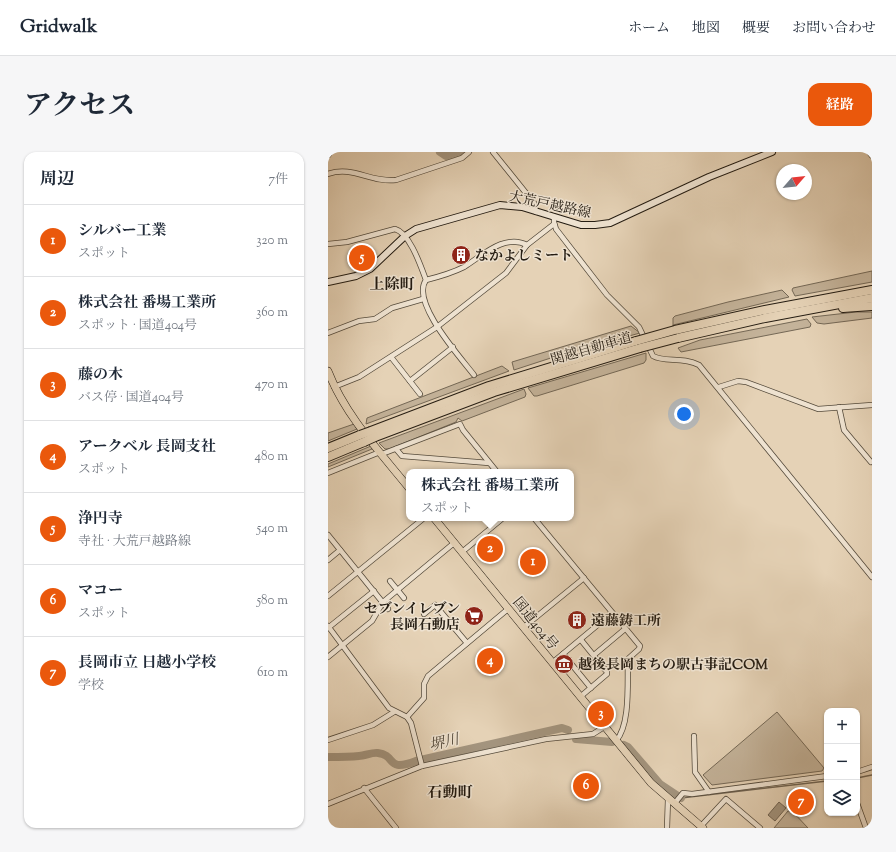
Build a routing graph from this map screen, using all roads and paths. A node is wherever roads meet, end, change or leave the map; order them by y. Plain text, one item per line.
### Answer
1 (469, 152) edge
2 (493, 152) edge
3 (772, 152) edge
4 (868, 152) edge
5 (872, 156) edge
6 (328, 174) edge
7 (536, 212) junction
8 (554, 218) junction
9 (554, 224) junction
10 (405, 236) junction
11 (328, 244) edge
12 (527, 245) junction
13 (426, 280) junction
14 (328, 282) edge
15 (872, 285) edge
16 (872, 290) edge
17 (872, 298) edge
18 (423, 299) junction
19 (807, 299) junction
20 (872, 306) edge
21 (814, 310) junction
22 (437, 327) junction
23 (328, 333) edge
24 (676, 334) junction
25 (453, 347) junction
26 (391, 356) junction
27 (328, 371) edge
28 (474, 375) dead end
29 (410, 381) junction
30 (334, 387) junction
31 (719, 388) junction
32 (420, 394) dead end
33 (872, 405) edge
34 (839, 407) junction
35 (396, 449) junction
36 (329, 453) edge
37 (381, 453) junction
38 (871, 462) dead end
39 (489, 463) junction
40 (494, 469) edge
41 (328, 473) edge
42 (406, 484) edge
43 (420, 521) edge
44 (436, 521) edge
45 (498, 521) edge
46 (536, 521) edge
47 (328, 535) edge
48 (454, 543) junction
49 (340, 550) junction
50 (462, 552) junction
51 (328, 560) edge
52 (358, 572) junction
53 (872, 577) edge
54 (584, 578) junction
55 (390, 581) dead end
56 (398, 590) junction
57 (374, 591) junction
58 (328, 596) edge
59 (404, 598) dead end
60 (383, 602) junction
61 (388, 609) dead end
62 (508, 609) junction
63 (612, 613) junction
64 (424, 614) dead end
65 (328, 627) edge
66 (524, 628) junction
67 (626, 629) junction
68 (580, 640) junction
69 (467, 643) junction
70 (341, 646) junction
71 (563, 654) junction
72 (594, 655) junction
73 (328, 657) edge
74 (552, 663) junction
75 (591, 688) junction
76 (580, 697) junction
77 (394, 712) junction
78 (407, 717) junction
79 (604, 727) junction
80 (694, 736) dead end
81 (328, 740) edge
82 (616, 741) junction
83 (421, 764) junction
84 (872, 767) edge
85 (860, 771) edge
86 (824, 776) edge
87 (364, 788) junction
88 (709, 792) junction
89 (668, 799) junction
90 (677, 799) junction
91 (328, 804) edge
92 (860, 811) edge
93 (702, 827) edge
94 (396, 828) edge
95 (668, 828) edge
96 (760, 828) edge
97 (866, 828) edge

1 - 6 street
2 - 7 street
3 - 8 main road, 大荒戸越路線
4 - 5 street
7 - 8 main road, 大荒戸越路線
7 - 10 main road, 大荒戸越路線
8 - 9 street
9 - 12 street
9 - 31 street
10 - 11 street
10 - 13 street
10 - 14 main road, 大荒戸越路線
12 - 13 street
12 - 22 street
13 - 18 street
15 - 19 highway
16 - 19 highway, 関越自動車道
17 - 21 highway, 関越自動車道
18 - 22 street
18 - 23 street
19 - 24 highway, 関越自動車道
20 - 21 highway
21 - 24 highway, 関越自動車道
22 - 25 street
22 - 26 street
24 - 36 highway, 関越自動車道, bridge
25 - 28 street
25 - 29 street
26 - 29 street
26 - 30 street
27 - 30 highway
29 - 32 street
30 - 37 highway
31 - 34 street
31 - 53 street
33 - 34 street
34 - 38 street
35 - 37 street
35 - 39 street
35 - 39 street
37 - 41 street
37 - 42 highway
39 - 40 street
43 - 52 street
44 - 48 highway, 国道404号
45 - 50 street
46 - 54 street
47 - 49 street
48 - 50 highway, 国道404号
48 - 56 street
49 - 51 street
49 - 52 street
50 - 62 highway, 国道404号
52 - 57 street
52 - 58 street
54 - 63 street
54 - 66 street
55 - 56 street
56 - 59 street
56 - 60 street
57 - 60 street
57 - 65 street
60 - 61 street
60 - 70 street
62 - 66 highway, 国道404号
62 - 69 street
63 - 67 street
63 - 68 street
64 - 69 street
65 - 70 street
66 - 74 highway, 国道404号
67 - 72 street
67 - 82 street
68 - 71 street
68 - 72 street
69 - 78 street
70 - 73 street
70 - 77 street
71 - 74 street
71 - 75 street
72 - 75 street
74 - 76 highway, 国道404号
75 - 76 street
76 - 79 highway, 国道404号
77 - 78 street
77 - 81 street
78 - 83 street
79 - 82 highway, 国道404号
79 - 83 street
80 - 88 street
82 - 89 highway, 国道404号
83 - 87 street
84 - 85 street
86 - 88 street
87 - 91 street
87 - 94 street
88 - 90 street
89 - 90 highway, 国道404号
89 - 95 street
90 - 93 highway, 国道404号
92 - 97 street
93 - 96 street

